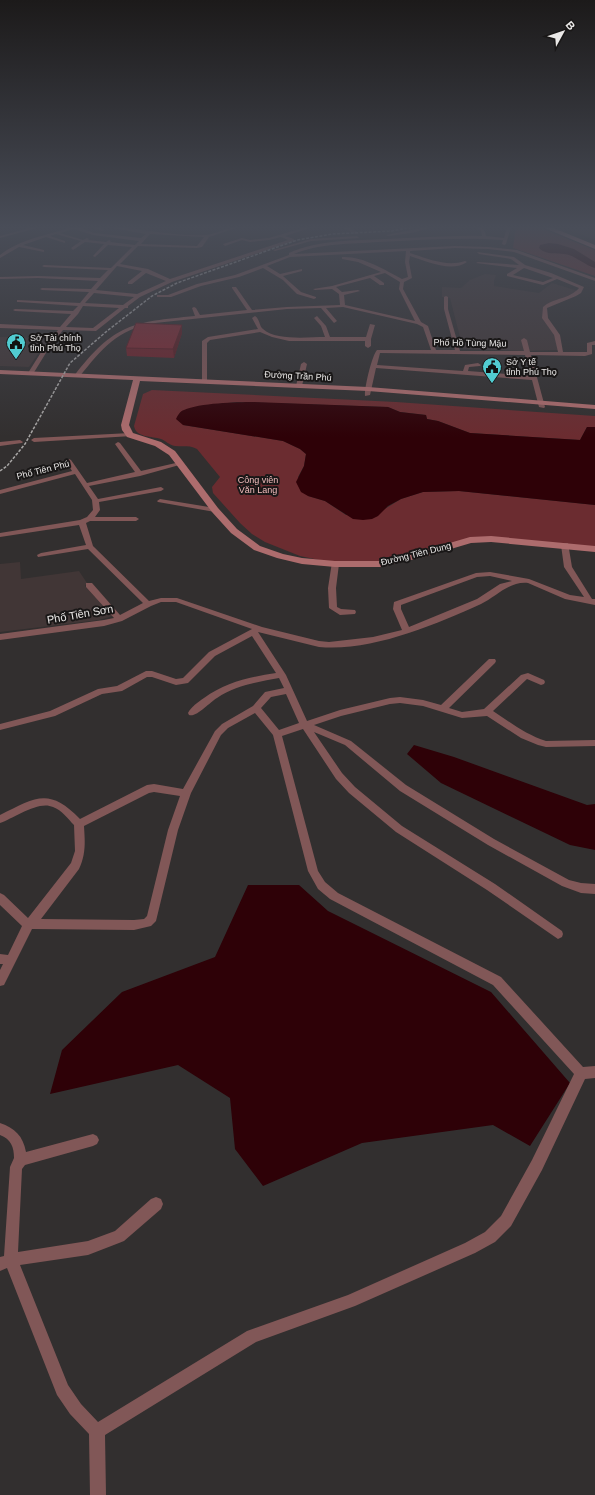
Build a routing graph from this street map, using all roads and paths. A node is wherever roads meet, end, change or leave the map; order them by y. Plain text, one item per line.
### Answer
1 (88, 297) edge
2 (137, 297) edge
3 (240, 297) edge
4 (311, 297) edge
5 (341, 297) edge
6 (406, 297) edge
7 (446, 297) dead end
8 (569, 297) edge
9 (314, 298) dead end
10 (19, 301) dead end
11 (83, 303) junction
12 (322, 306) junction
13 (343, 306) junction
14 (126, 307) junction
15 (194, 308) dead end
16 (15, 310) dead end
17 (250, 311) junction
18 (76, 313) junction
19 (198, 317) junction
20 (255, 318) dead end
21 (316, 318) dead end
22 (334, 321) dead end
23 (419, 323) junction
24 (372, 325) dead end
25 (0, 326) edge
26 (63, 328) junction
27 (261, 330) junction
28 (328, 338) junction
29 (368, 339) junction
30 (524, 340) dead end
31 (595, 344) edge
32 (368, 346) dead end
33 (434, 352) junction
34 (458, 352) junction
35 (527, 353) junction
36 (561, 353) junction
37 (304, 364) dead end
38 (478, 365) dead end
39 (373, 366) junction
40 (0, 372) edge
41 (31, 373) junction
42 (465, 373) junction
43 (77, 376) junction
44 (0, 378) edge
45 (534, 378) junction
46 (136, 381) junction
47 (204, 381) junction
48 (299, 386) junction
49 (367, 392) junction
50 (541, 405) junction
51 (595, 407) edge
52 (595, 411) edge
53 (130, 435) junction
54 (34, 440) dead end
55 (20, 442) dead end
56 (0, 444) edge
57 (118, 444) dead end
58 (69, 461) dead end
59 (180, 464) junction
60 (76, 472) junction
61 (140, 474) junction
62 (85, 485) junction
63 (161, 489) dead end
64 (0, 492) edge
65 (96, 501) junction
66 (160, 501) dead end
67 (215, 510) junction
68 (136, 519) dead end
69 (86, 520) junction
70 (0, 535) edge
71 (565, 546) junction
72 (90, 547) junction
73 (595, 549) edge
74 (41, 555) dead end
75 (335, 564) junction
76 (522, 580) junction
77 (89, 586) dead end
78 (592, 602) edge
79 (148, 604) junction
80 (352, 612) dead end
81 (119, 619) junction
82 (257, 630) junction
83 (407, 631) junction
84 (0, 637) edge
85 (492, 661) dead end
86 (282, 675) junction
87 (541, 682) dead end
88 (289, 690) junction
89 (256, 708) junction
90 (442, 709) junction
91 (486, 712) junction
92 (192, 713) dead end
93 (304, 724) junction
94 (0, 727) edge
95 (277, 734) junction
96 (595, 743) edge
97 (186, 793) junction
98 (0, 819) edge
99 (78, 824) junction
100 (595, 889) edge
101 (0, 898) edge
102 (29, 924) junction
103 (558, 934) dead end
104 (6, 960) edge
105 (0, 981) edge
106 (588, 1072) edge
107 (0, 1129) edge
108 (93, 1140) dead end
109 (21, 1160) junction
110 (156, 1204) dead end
111 (6, 1262) edge
112 (97, 1431) junction
113 (98, 1495) edge

1 - 11 street
2 - 14 street
3 - 17 street
4 - 9 street
5 - 13 street
6 - 23 street
7 - 34 street
8 - 36 street
10 - 11 street
11 - 14 street
11 - 18 street
12 - 13 street
12 - 17 street
12 - 22 street
13 - 23 street
14 - 26 street
15 - 19 street
16 - 18 street
17 - 19 street
18 - 26 street
19 - 43 street
20 - 27 street
21 - 28 street
23 - 33 street
24 - 29 street
25 - 26 street
26 - 41 street
27 - 28 street
27 - 47 street
28 - 29 street
29 - 32 street
30 - 35 street
31 - 36 street, Phố Hồ Tùng Mậu
33 - 34 street, Phố Hồ Tùng Mậu
33 - 39 street, Phố Hồ Tùng Mậu
34 - 35 street, Phố Hồ Tùng Mậu
35 - 36 street, Phố Hồ Tùng Mậu
35 - 45 street
37 - 48 street
38 - 42 street
39 - 42 street
39 - 49 street, Phố Hồ Tùng Mậu
40 - 41 main road, Đường Trần Phú
41 - 43 main road, Đường Trần Phú
42 - 45 street
43 - 46 main road, Đường Trần Phú
44 - 46 main road, Đường Trần Phú
45 - 50 street
46 - 47 main road, Đường Trần Phú
46 - 49 main road, Đường Trần Phú
46 - 53 main road
47 - 48 main road, Đường Trần Phú
48 - 49 main road, Đường Trần Phú
49 - 50 main road, Đường Trần Phú
50 - 51 main road, Đường Trần Phú
50 - 52 main road, Đường Trần Phú
53 - 54 street
53 - 59 main road, Đường Tiên Dung
55 - 56 street
57 - 61 street
58 - 60 street
59 - 61 street
59 - 67 main road, Đường Tiên Dung
60 - 62 street, Phố Tiên Phú
60 - 64 street, Phố Tiên Phú
61 - 62 street
62 - 65 street, Phố Tiên Phú
63 - 65 street
65 - 69 street
66 - 67 street
67 - 75 main road, Đường Tiên Dung
68 - 69 street
69 - 70 street
69 - 72 street
71 - 73 main road, Đường Tiên Dung
71 - 75 main road, Đường Tiên Dung
71 - 78 street
72 - 74 street
72 - 79 street
75 - 80 street
76 - 78 street
76 - 83 street
76 - 83 street
77 - 81 street
79 - 81 street, Phố Tiên Sơn
79 - 82 street, Phố Tiên Sơn
81 - 84 street, Phố Tiên Sơn
82 - 83 street
82 - 86 street
82 - 94 street
85 - 90 street
86 - 88 street
86 - 92 street
87 - 91 street
88 - 89 street
88 - 93 street
89 - 95 street
89 - 97 street
90 - 91 street
90 - 93 street
91 - 96 street
93 - 95 street
93 - 100 street
93 - 103 street
95 - 106 street
97 - 99 street
97 - 102 street
98 - 99 street
99 - 102 street
101 - 102 street
102 - 104 street
104 - 105 street
106 - 112 street
107 - 109 street
108 - 109 street
109 - 111 street
110 - 111 street
111 - 112 street
112 - 113 street

